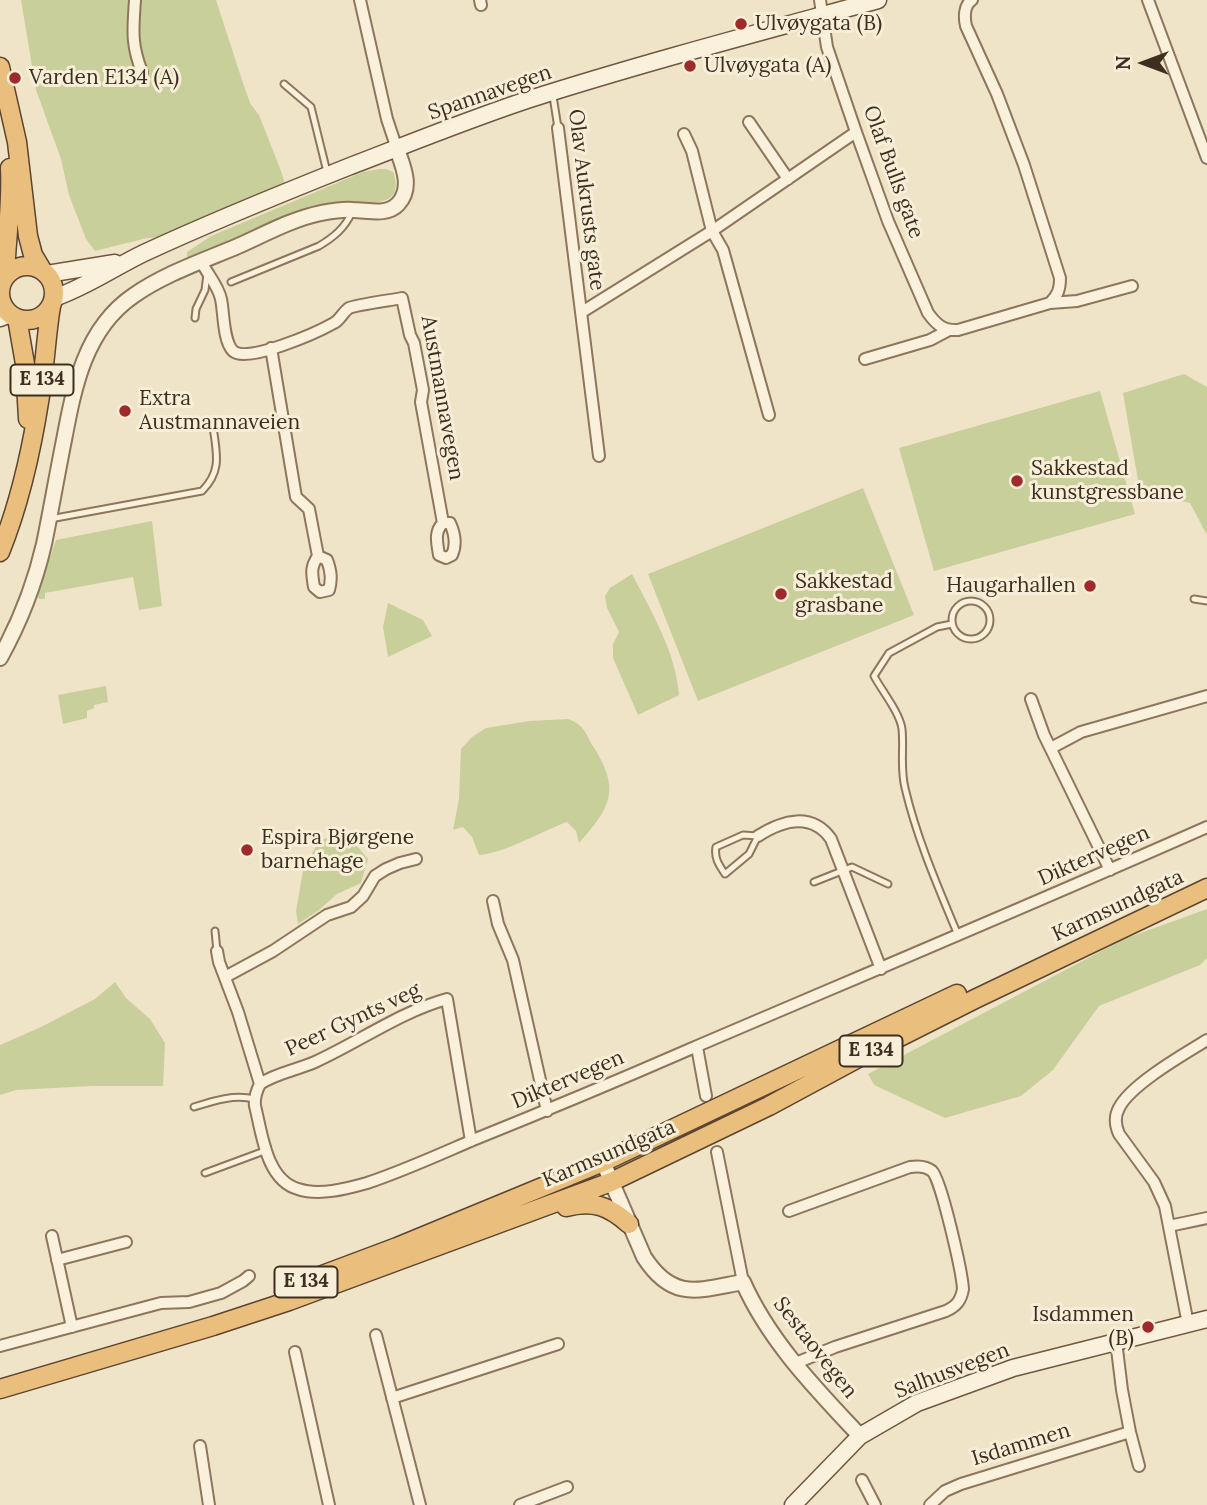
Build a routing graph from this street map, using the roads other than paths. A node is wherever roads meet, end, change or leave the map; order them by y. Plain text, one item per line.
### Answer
1 (135, 0) edge
2 (359, 0) edge
3 (878, 0) edge
4 (972, 0) edge
5 (1148, 0) edge
6 (820, 8) edge
7 (0, 67) edge
8 (142, 72) dead end
9 (284, 84) dead end
10 (553, 93) junction
11 (7, 99) junction
12 (749, 122) dead end
13 (558, 128) joint
14 (856, 132) junction
15 (684, 134) dead end
16 (397, 149) junction
17 (1207, 158) edge
18 (328, 176) junction
19 (788, 179) junction
20 (354, 210) junction
21 (712, 231) junction
22 (128, 261) junction
23 (204, 268) junction
24 (45, 272) junction
25 (230, 282) dead end
26 (2, 284) edge
27 (1132, 285) dead end
28 (52, 302) junction
29 (1050, 303) junction
30 (582, 312) junction
31 (9, 317) edge
32 (195, 318) dead end
33 (949, 330) junction
34 (271, 348) junction
35 (865, 359) dead end
36 (769, 415) dead end
37 (213, 426) dead end
38 (28, 454) junction
39 (599, 456) dead end
40 (48, 520) junction
41 (443, 523) dead end
42 (0, 552) edge
43 (318, 556) dead end
44 (1194, 598) dead end
45 (1207, 601) edge
46 (952, 624) junction
47 (0, 658) edge
48 (1207, 696) edge
49 (1031, 699) dead end
50 (1051, 748) junction
51 (1207, 827) edge
52 (758, 836) junction
53 (416, 859) dead end
54 (843, 870) junction
55 (1110, 870) junction
56 (1207, 879) edge
57 (814, 882) dead end
58 (888, 884) dead end
59 (1207, 888) edge
60 (493, 901) dead end
61 (215, 931) dead end
62 (958, 935) junction
63 (217, 951) joint
64 (881, 968) junction
65 (225, 977) junction
66 (1207, 1040) edge
67 (697, 1047) junction
68 (260, 1084) junction
69 (706, 1096) dead end
70 (254, 1099) junction
71 (194, 1107) dead end
72 (547, 1111) junction
73 (471, 1141) junction
74 (267, 1150) junction
75 (717, 1152) dead end
76 (603, 1162) junction
77 (205, 1172) dead end
78 (611, 1182) junction
79 (534, 1211) junction
80 (789, 1211) dead end
81 (1207, 1218) edge
82 (629, 1224) junction
83 (1169, 1226) junction
84 (51, 1236) dead end
85 (126, 1242) dead end
86 (57, 1260) junction
87 (248, 1276) dead end
88 (743, 1282) junction
89 (1207, 1319) edge
90 (1188, 1324) junction
91 (72, 1327) junction
92 (376, 1335) dead end
93 (1116, 1341) junction
94 (558, 1344) dead end
95 (0, 1346) edge
96 (295, 1352) dead end
97 (796, 1363) junction
98 (0, 1377) edge
99 (0, 1389) edge
100 (392, 1398) junction
101 (1130, 1432) junction
102 (860, 1436) junction
103 (200, 1446) dead end
104 (1139, 1466) dead end
105 (862, 1480) dead end
106 (567, 1487) dead end
107 (209, 1505) edge
108 (329, 1505) edge
109 (420, 1505) edge
110 (520, 1505) edge
111 (793, 1505) edge
112 (875, 1505) edge
113 (930, 1505) edge

1 - 8 street
2 - 16 street
3 - 6 main road, Spannavegen
4 - 29 street
5 - 17 street
6 - 10 main road, Spannavegen
6 - 14 street, Olaf Bulls gate
7 - 11 highway, E 134
9 - 18 lane
10 - 13 lane, Olav Aukrusts gate
10 - 16 main road, Spannavegen
11 - 24 highway, E 134
11 - 26 highway, E 134
12 - 19 street
13 - 30 street, Olav Aukrusts gate
14 - 19 street, Olav Aukrusts gate
14 - 33 street, Olaf Bulls gate
15 - 21 street
16 - 18 main road, Spannavegen
16 - 20 street
18 - 22 main road, Spannavegen
19 - 21 street, Olav Aukrusts gate
20 - 23 street
20 - 25 lane
21 - 30 street, Olav Aukrusts gate
21 - 36 street
22 - 24 main road, Spannavegen
22 - 28 main road, Spannavegen
23 - 32 lane
23 - 34 street, Austmannavegen
23 - 40 street
24 - 26 highway
24 - 28 highway, E 134
26 - 31 highway, E 134
27 - 29 street
28 - 31 highway
28 - 38 highway, E 134
29 - 33 street
30 - 39 street, Olav Aukrusts gate
31 - 38 highway, E 134
33 - 35 street
34 - 41 street, Austmannavegen
34 - 43 street
37 - 40 lane
38 - 42 highway, E 134
40 - 47 street
44 - 45 lane
46 - 46 lane
46 - 62 lane
48 - 50 street
49 - 50 street
50 - 55 street
51 - 55 street, Diktervegen
52 - 52 lane
52 - 54 street
53 - 65 street
54 - 57 lane
54 - 58 lane
54 - 64 street
55 - 62 street, Diktervegen
56 - 76 highway, Karmsundgata / E 134
59 - 78 highway, Karmsundgata / E 134
60 - 72 street
61 - 63 lane
62 - 64 street, Diktervegen
63 - 65 street
64 - 67 street, Diktervegen
65 - 68 street
66 - 83 street
67 - 69 street
67 - 72 street, Diktervegen
68 - 70 street
68 - 73 street, Peer Gynts veg
70 - 71 lane
70 - 74 street
72 - 73 street, Diktervegen
73 - 74 street, Diktervegen
74 - 77 lane
75 - 88 street, Sestaovegen
76 - 78 street
76 - 98 highway, Karmsundgata / E 134
78 - 79 highway, Karmsundgata / E 134
78 - 82 street
79 - 82 highway, E 134
79 - 99 highway, Karmsundgata / E 134
80 - 97 street
81 - 83 street
82 - 88 street
83 - 90 street
84 - 86 street
85 - 86 street
86 - 91 street
87 - 91 street
88 - 97 street, Sestaovegen
89 - 90 main road, Salhusvegen
90 - 93 main road, Salhusvegen
91 - 95 street
92 - 100 street
93 - 101 street
93 - 102 main road, Salhusvegen
94 - 100 street
96 - 108 street
97 - 102 street, Sestaovegen
100 - 109 street
101 - 104 street
101 - 113 street, Isdammen
102 - 111 main road, Salhusvegen
103 - 107 street
105 - 112 street
106 - 110 street

